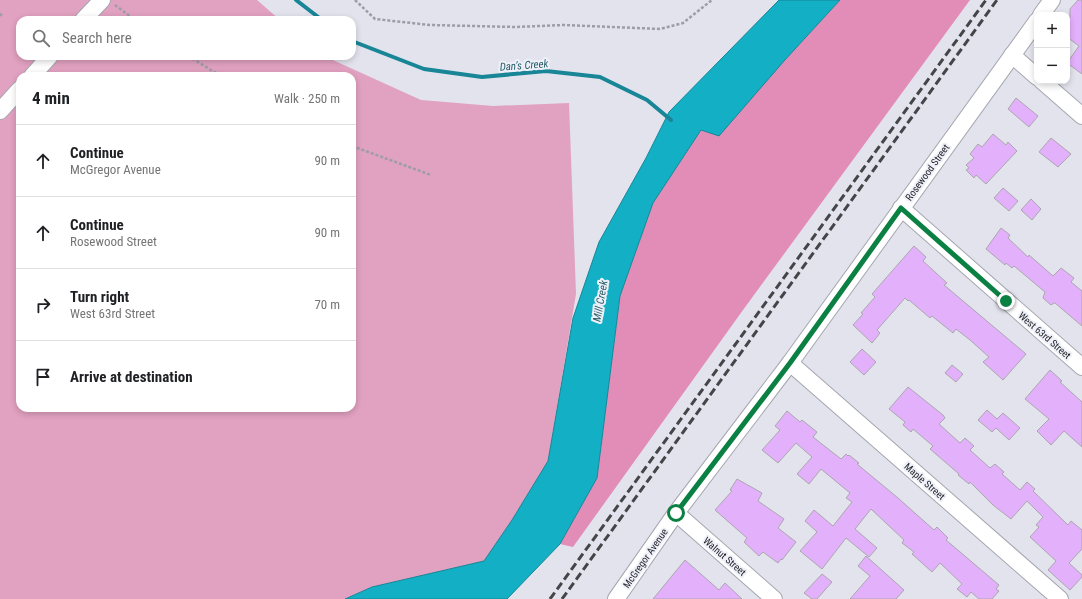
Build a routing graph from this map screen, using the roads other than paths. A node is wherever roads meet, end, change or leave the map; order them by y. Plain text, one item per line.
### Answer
1 (102, 0) edge
2 (1052, 0) edge
3 (1043, 12) edge
4 (87, 16) edge
5 (1034, 25) edge
6 (1012, 55) junction
7 (46, 60) edge
8 (36, 72) edge
9 (1034, 74) edge
10 (1045, 84) edge
11 (16, 93) edge
12 (0, 111) edge
13 (1082, 116) edge
14 (901, 208) junction
15 (790, 363) junction
16 (1082, 367) edge
17 (676, 513) junction
18 (616, 599) edge
19 (774, 599) edge
20 (1060, 599) edge

1 - 4 street
2 - 3 street
5 - 6 street, Rosewood Street
6 - 9 street
6 - 14 street, Rosewood Street
7 - 8 street
10 - 13 street
11 - 12 street
14 - 15 street, Rosewood Street
14 - 16 street, West 63rd Street
15 - 17 street, McGregor Avenue
15 - 20 street, Maple Street
17 - 18 street, McGregor Avenue
17 - 19 street, Walnut Street

